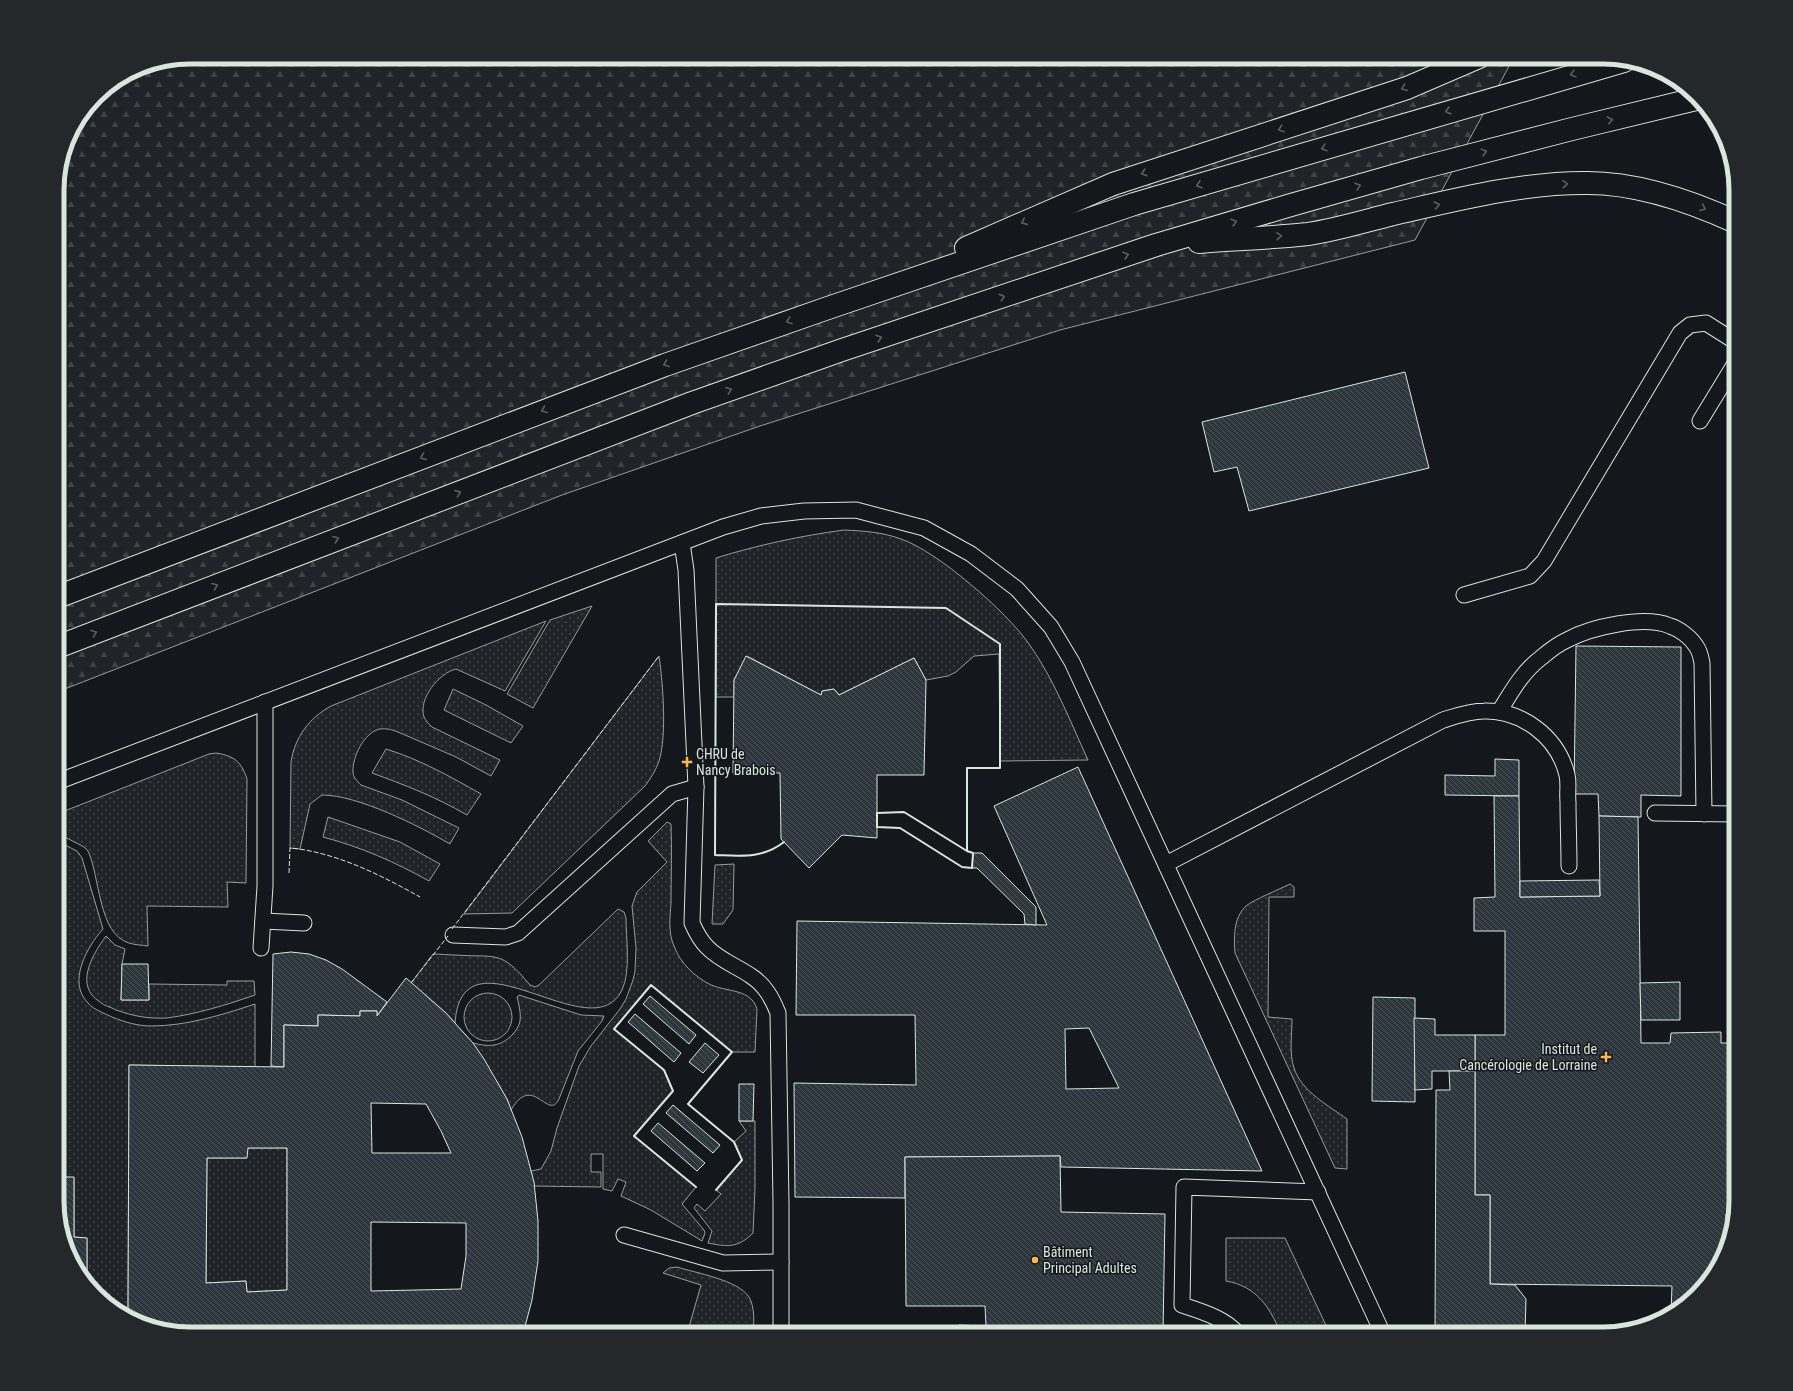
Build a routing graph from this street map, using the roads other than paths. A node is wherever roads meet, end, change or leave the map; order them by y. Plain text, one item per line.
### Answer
1 (1463, 64) edge
2 (1610, 64) edge
3 (1691, 100) edge
4 (1729, 219) edge
5 (1156, 245) junction
6 (826, 309) junction
7 (1729, 338) edge
8 (1729, 373) edge
9 (1700, 421) dead end
10 (682, 543) junction
11 (64, 594) edge
12 (1464, 595) dead end
13 (64, 644) edge
14 (265, 702) junction
15 (1499, 712) junction
16 (64, 779) edge
17 (696, 787) junction
18 (1655, 813) dead end
19 (1704, 814) junction
20 (1729, 814) edge
21 (1166, 864) junction
22 (1569, 866) dead end
23 (263, 921) junction
24 (304, 923) dead end
25 (453, 935) dead end
26 (261, 948) dead end
27 (1318, 1192) junction
28 (624, 1234) dead end
29 (781, 1262) junction
30 (781, 1327) edge
31 (1232, 1327) edge
32 (1380, 1327) edge

1 -> 6 highway
2 -> 6 highway
5 -> 3 highway
5 -> 4 highway
13 -> 5 highway
6 -> 11 highway
7 - 12 lane
8 - 9 lane
10 - 14 lane
10 - 17 lane
10 - 21 lane
14 - 16 lane
14 - 23 lane
15 - 19 lane
15 - 21 lane
15 - 22 lane
17 - 25 lane
17 - 29 lane
18 - 19 lane
19 - 20 lane
21 - 27 lane
23 - 24 lane
23 - 26 lane
27 - 31 lane
27 - 32 lane
28 - 29 lane
29 - 30 lane

